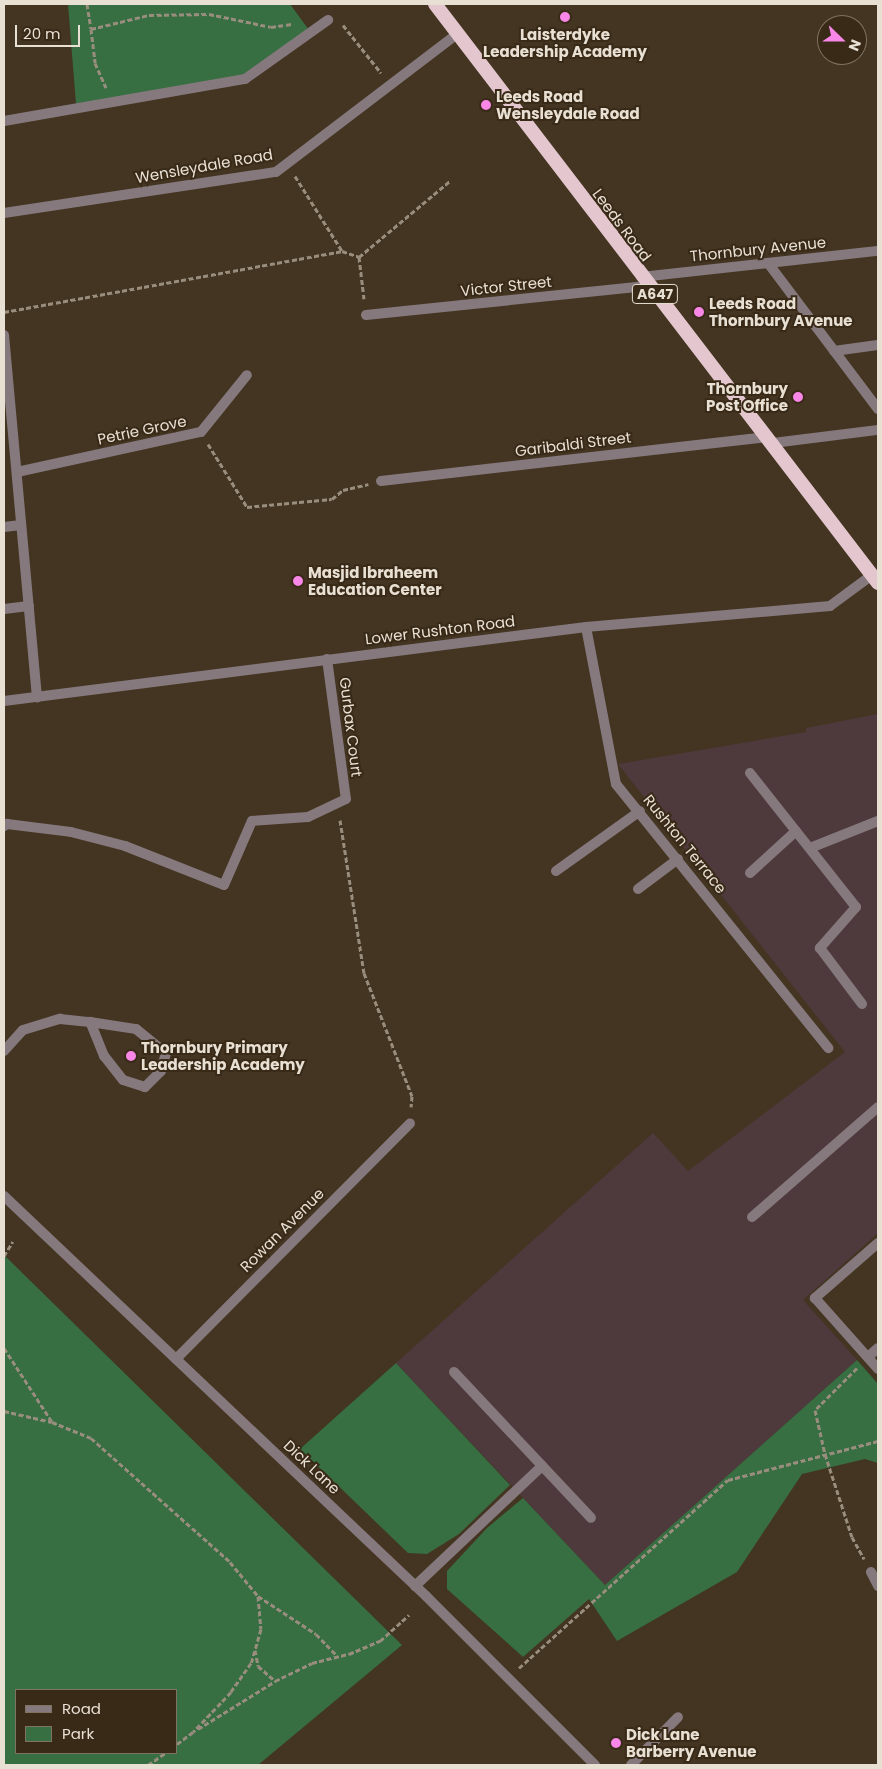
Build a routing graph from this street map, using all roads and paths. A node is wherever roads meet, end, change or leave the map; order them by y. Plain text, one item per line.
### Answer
1 (86, 4) edge
2 (435, 4) edge
3 (328, 20) junction
4 (91, 29) junction
5 (456, 35) junction
6 (391, 85) junction
7 (113, 103) junction
8 (4, 121) edge
9 (288, 164) junction
10 (450, 181) dead end
11 (4, 213) edge
12 (342, 250) junction
13 (878, 251) edge
14 (359, 257) junction
15 (768, 263) junction
16 (645, 282) junction
17 (4, 312) edge
18 (366, 315) joint
19 (4, 335) edge
20 (878, 345) edge
21 (834, 350) junction
22 (247, 375) dead end
23 (878, 409) edge
24 (878, 430) edge
25 (201, 432) junction
26 (771, 440) junction
27 (17, 472) junction
28 (380, 481) joint
29 (21, 526) junction
30 (4, 527) edge
31 (875, 579) edge
32 (29, 606) junction
33 (4, 609) edge
34 (586, 627) junction
35 (327, 659) junction
36 (37, 698) junction
37 (4, 701) edge
38 (750, 773) dead end
39 (346, 799) junction
40 (640, 811) junction
41 (878, 821) edge
42 (4, 826) edge
43 (796, 832) junction
44 (810, 848) junction
45 (678, 859) junction
46 (556, 871) dead end
47 (750, 873) dead end
48 (638, 889) dead end
49 (862, 1004) dead end
50 (90, 1022) junction
51 (828, 1048) dead end
52 (4, 1051) edge
53 (878, 1107) edge
54 (410, 1123) joint
55 (4, 1196) edge
56 (752, 1217) dead end
57 (13, 1241) dead end
58 (878, 1243) edge
59 (4, 1256) edge
60 (4, 1348) edge
61 (878, 1348) edge
62 (868, 1357) junction
63 (176, 1359) junction
64 (878, 1369) edge
65 (454, 1372) dead end
66 (4, 1411) edge
67 (52, 1422) junction
68 (878, 1441) edge
69 (825, 1454) junction
70 (542, 1466) junction
71 (591, 1518) dead end
72 (871, 1572) joint
73 (415, 1586) junction
74 (878, 1586) edge
75 (258, 1596) junction
76 (409, 1615) dead end
77 (255, 1650) junction
78 (338, 1657) junction
79 (509, 1676) junction
80 (275, 1681) junction
81 (678, 1717) dead end
82 (193, 1732) junction
83 (178, 1743) edge
84 (164, 1754) edge
85 (148, 1765) edge
86 (595, 1765) edge
87 (631, 1765) edge

1 - 4 path
2 - 5 highway, Leeds Road / A647
3 - 4 path
3 - 6 path
3 - 7 street
4 - 7 path
5 - 6 street, Wensleydale Road
5 - 16 highway, Leeds Road / A647
6 - 9 street, Wensleydale Road
7 - 8 street
9 - 11 street, Wensleydale Road
9 - 12 path
10 - 14 path
12 - 14 path
12 - 17 path
13 - 15 street, Thornbury Avenue
14 - 18 path
15 - 16 street, Thornbury Avenue
15 - 21 street
16 - 18 street, Victor Street
16 - 26 highway, Leeds Road / A647
19 - 27 street
20 - 21 street
21 - 23 street
22 - 25 street, Petrie Grove
24 - 26 street, Garibaldi Street
25 - 27 street, Petrie Grove
25 - 28 path
26 - 28 street, Garibaldi Street
26 - 31 highway, Leeds Road / A647
27 - 29 street
29 - 30 street
29 - 32 street
31 - 34 street, Lower Rushton Road
32 - 33 street
32 - 36 street
34 - 35 street, Lower Rushton Road
34 - 40 street, Rushton Terrace
35 - 36 street, Lower Rushton Road
35 - 39 street, Gurbax Court
36 - 37 street, Lower Rushton Road
38 - 43 street
39 - 42 street
39 - 54 path
40 - 45 street, Rushton Terrace
40 - 46 street
41 - 44 street
43 - 44 street
43 - 47 street
44 - 49 street
45 - 48 street
45 - 51 street, Rushton Terrace
50 - 50 street
50 - 52 street
53 - 56 street
54 - 63 street, Rowan Avenue
55 - 63 street, Dick Lane
57 - 59 path
58 - 62 street
60 - 67 path
61 - 62 street
62 - 64 street
62 - 69 path
63 - 73 street, Dick Lane
65 - 70 street
66 - 67 path
67 - 75 path
68 - 69 path
69 - 72 path
69 - 79 path
70 - 71 street
70 - 73 street
72 - 74 street
73 - 79 street, Dick Lane
75 - 77 path
75 - 78 path
76 - 78 path
77 - 80 path
77 - 82 path
78 - 80 path
79 - 86 street, Dick Lane
80 - 82 path
81 - 87 street
82 - 83 path
84 - 85 path

